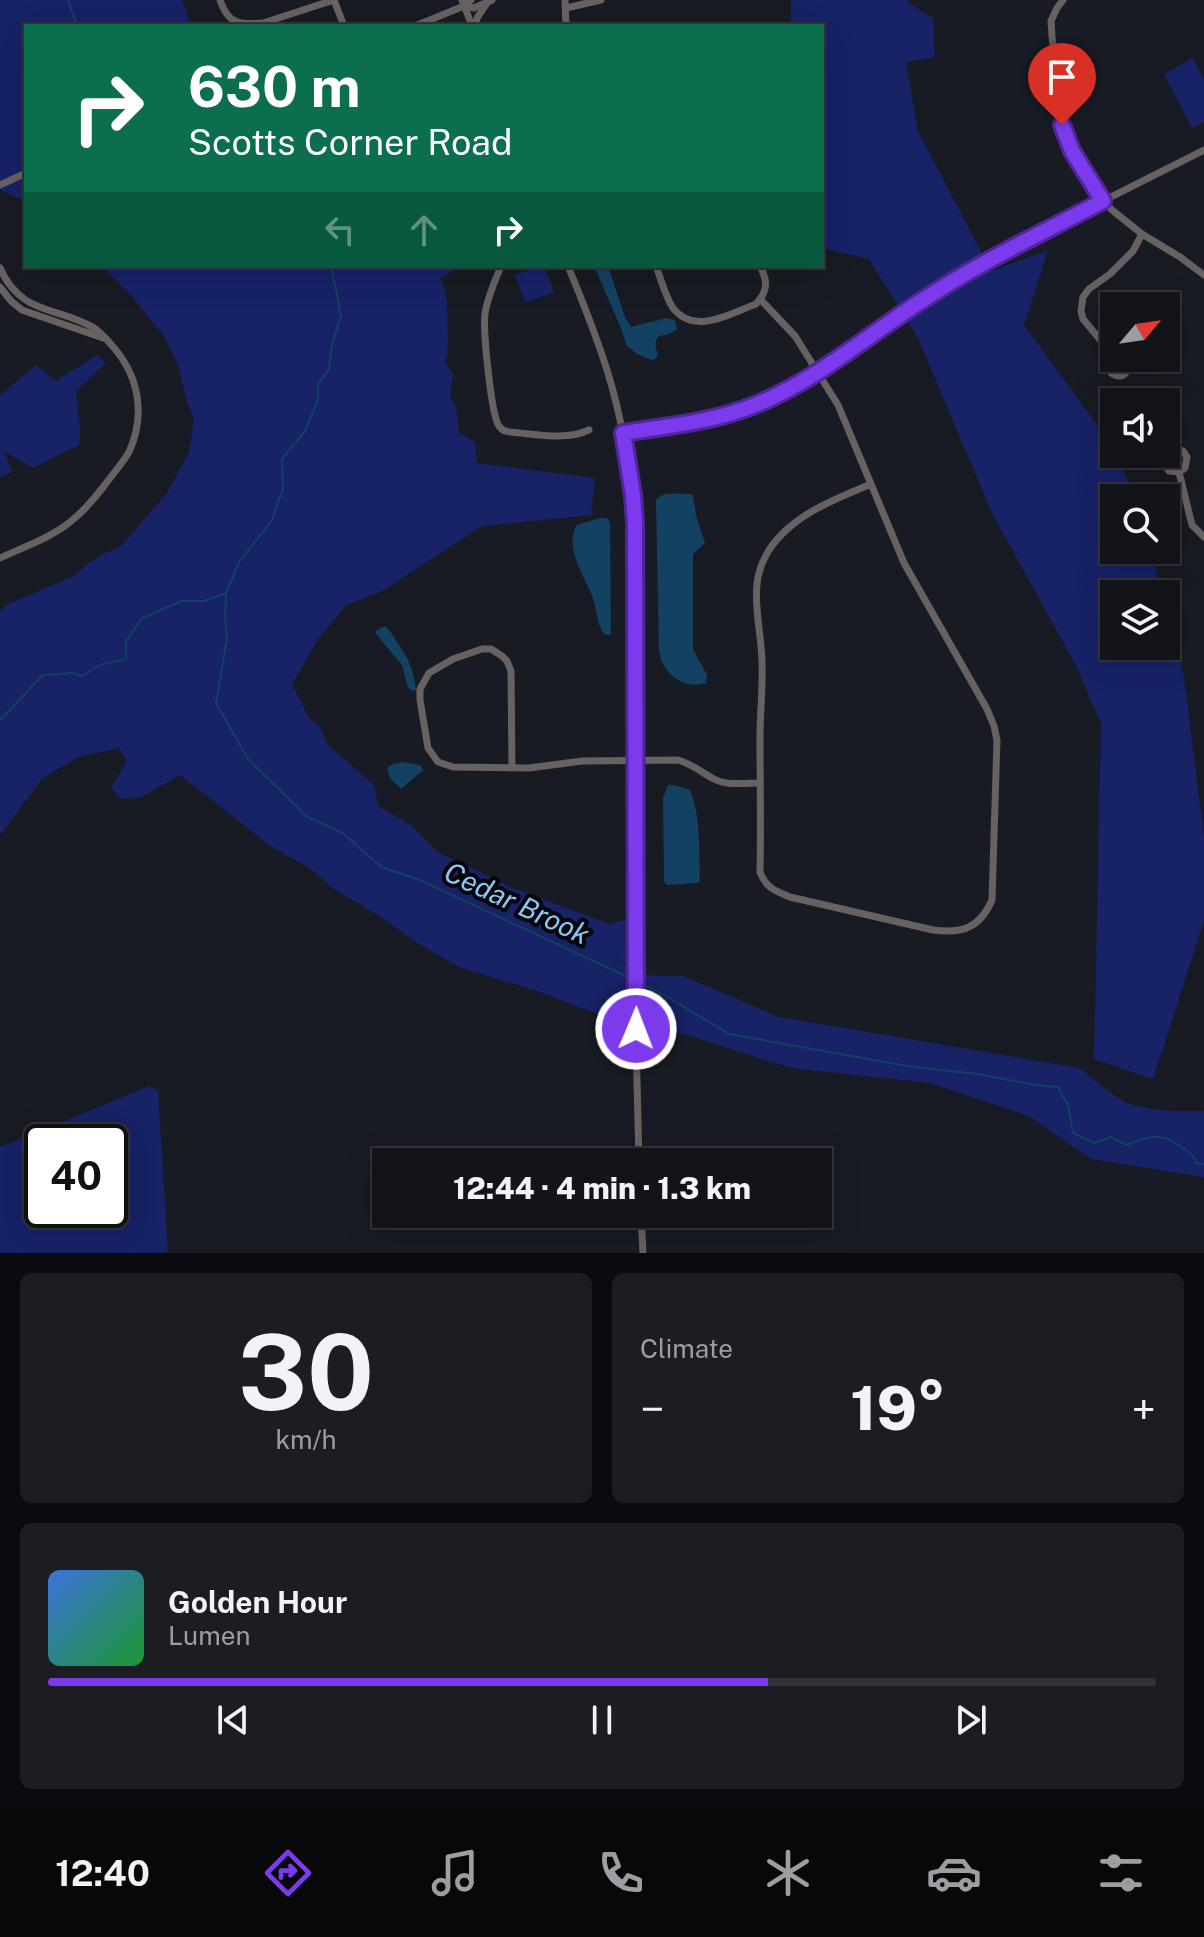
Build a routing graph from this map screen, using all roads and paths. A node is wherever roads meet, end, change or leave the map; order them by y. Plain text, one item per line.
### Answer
1 (220, 0) edge
2 (334, 0) edge
3 (601, 0) edge
4 (1063, 0) edge
5 (490, 1) edge
6 (466, 2) edge
7 (566, 4) edge
8 (343, 24) edge
9 (419, 24) edge
10 (473, 24) edge
11 (475, 24) edge
12 (1204, 150) edge
13 (24, 174) edge
14 (0, 185) edge
15 (1103, 201) junction
16 (1142, 234) junction
17 (0, 268) edge
18 (500, 268) edge
19 (569, 268) edge
20 (657, 268) edge
21 (761, 268) edge
22 (1204, 275) edge
23 (0, 287) edge
24 (760, 299) junction
25 (47, 315) junction
26 (1100, 339) edge
27 (819, 371) junction
28 (589, 430) dead end
29 (623, 433) junction
30 (1180, 451) edge
31 (1166, 468) edge
32 (1179, 472) junction
33 (871, 484) junction
34 (1204, 537) edge
35 (0, 558) edge
36 (635, 760) junction
37 (512, 768) junction
38 (760, 783) junction
39 (638, 1148) edge
40 (642, 1228) edge
41 (643, 1253) edge

1 - 2 street
2 - 8 street
3 - 7 street
4 - 15 street
5 - 6 street
5 - 11 street
6 - 9 street
6 - 10 street
12 - 15 street
13 - 14 street
15 - 16 street
15 - 27 street
16 - 22 street
16 - 26 street
17 - 25 street
18 - 28 street
19 - 29 street
20 - 24 street
21 - 24 street
23 - 25 street
24 - 27 street
25 - 35 street
27 - 29 street
27 - 33 street
29 - 36 street
30 - 32 street
31 - 32 street
32 - 34 street
33 - 38 street
33 - 38 street
36 - 37 street
36 - 38 street
36 - 39 street
37 - 37 street
40 - 41 street

